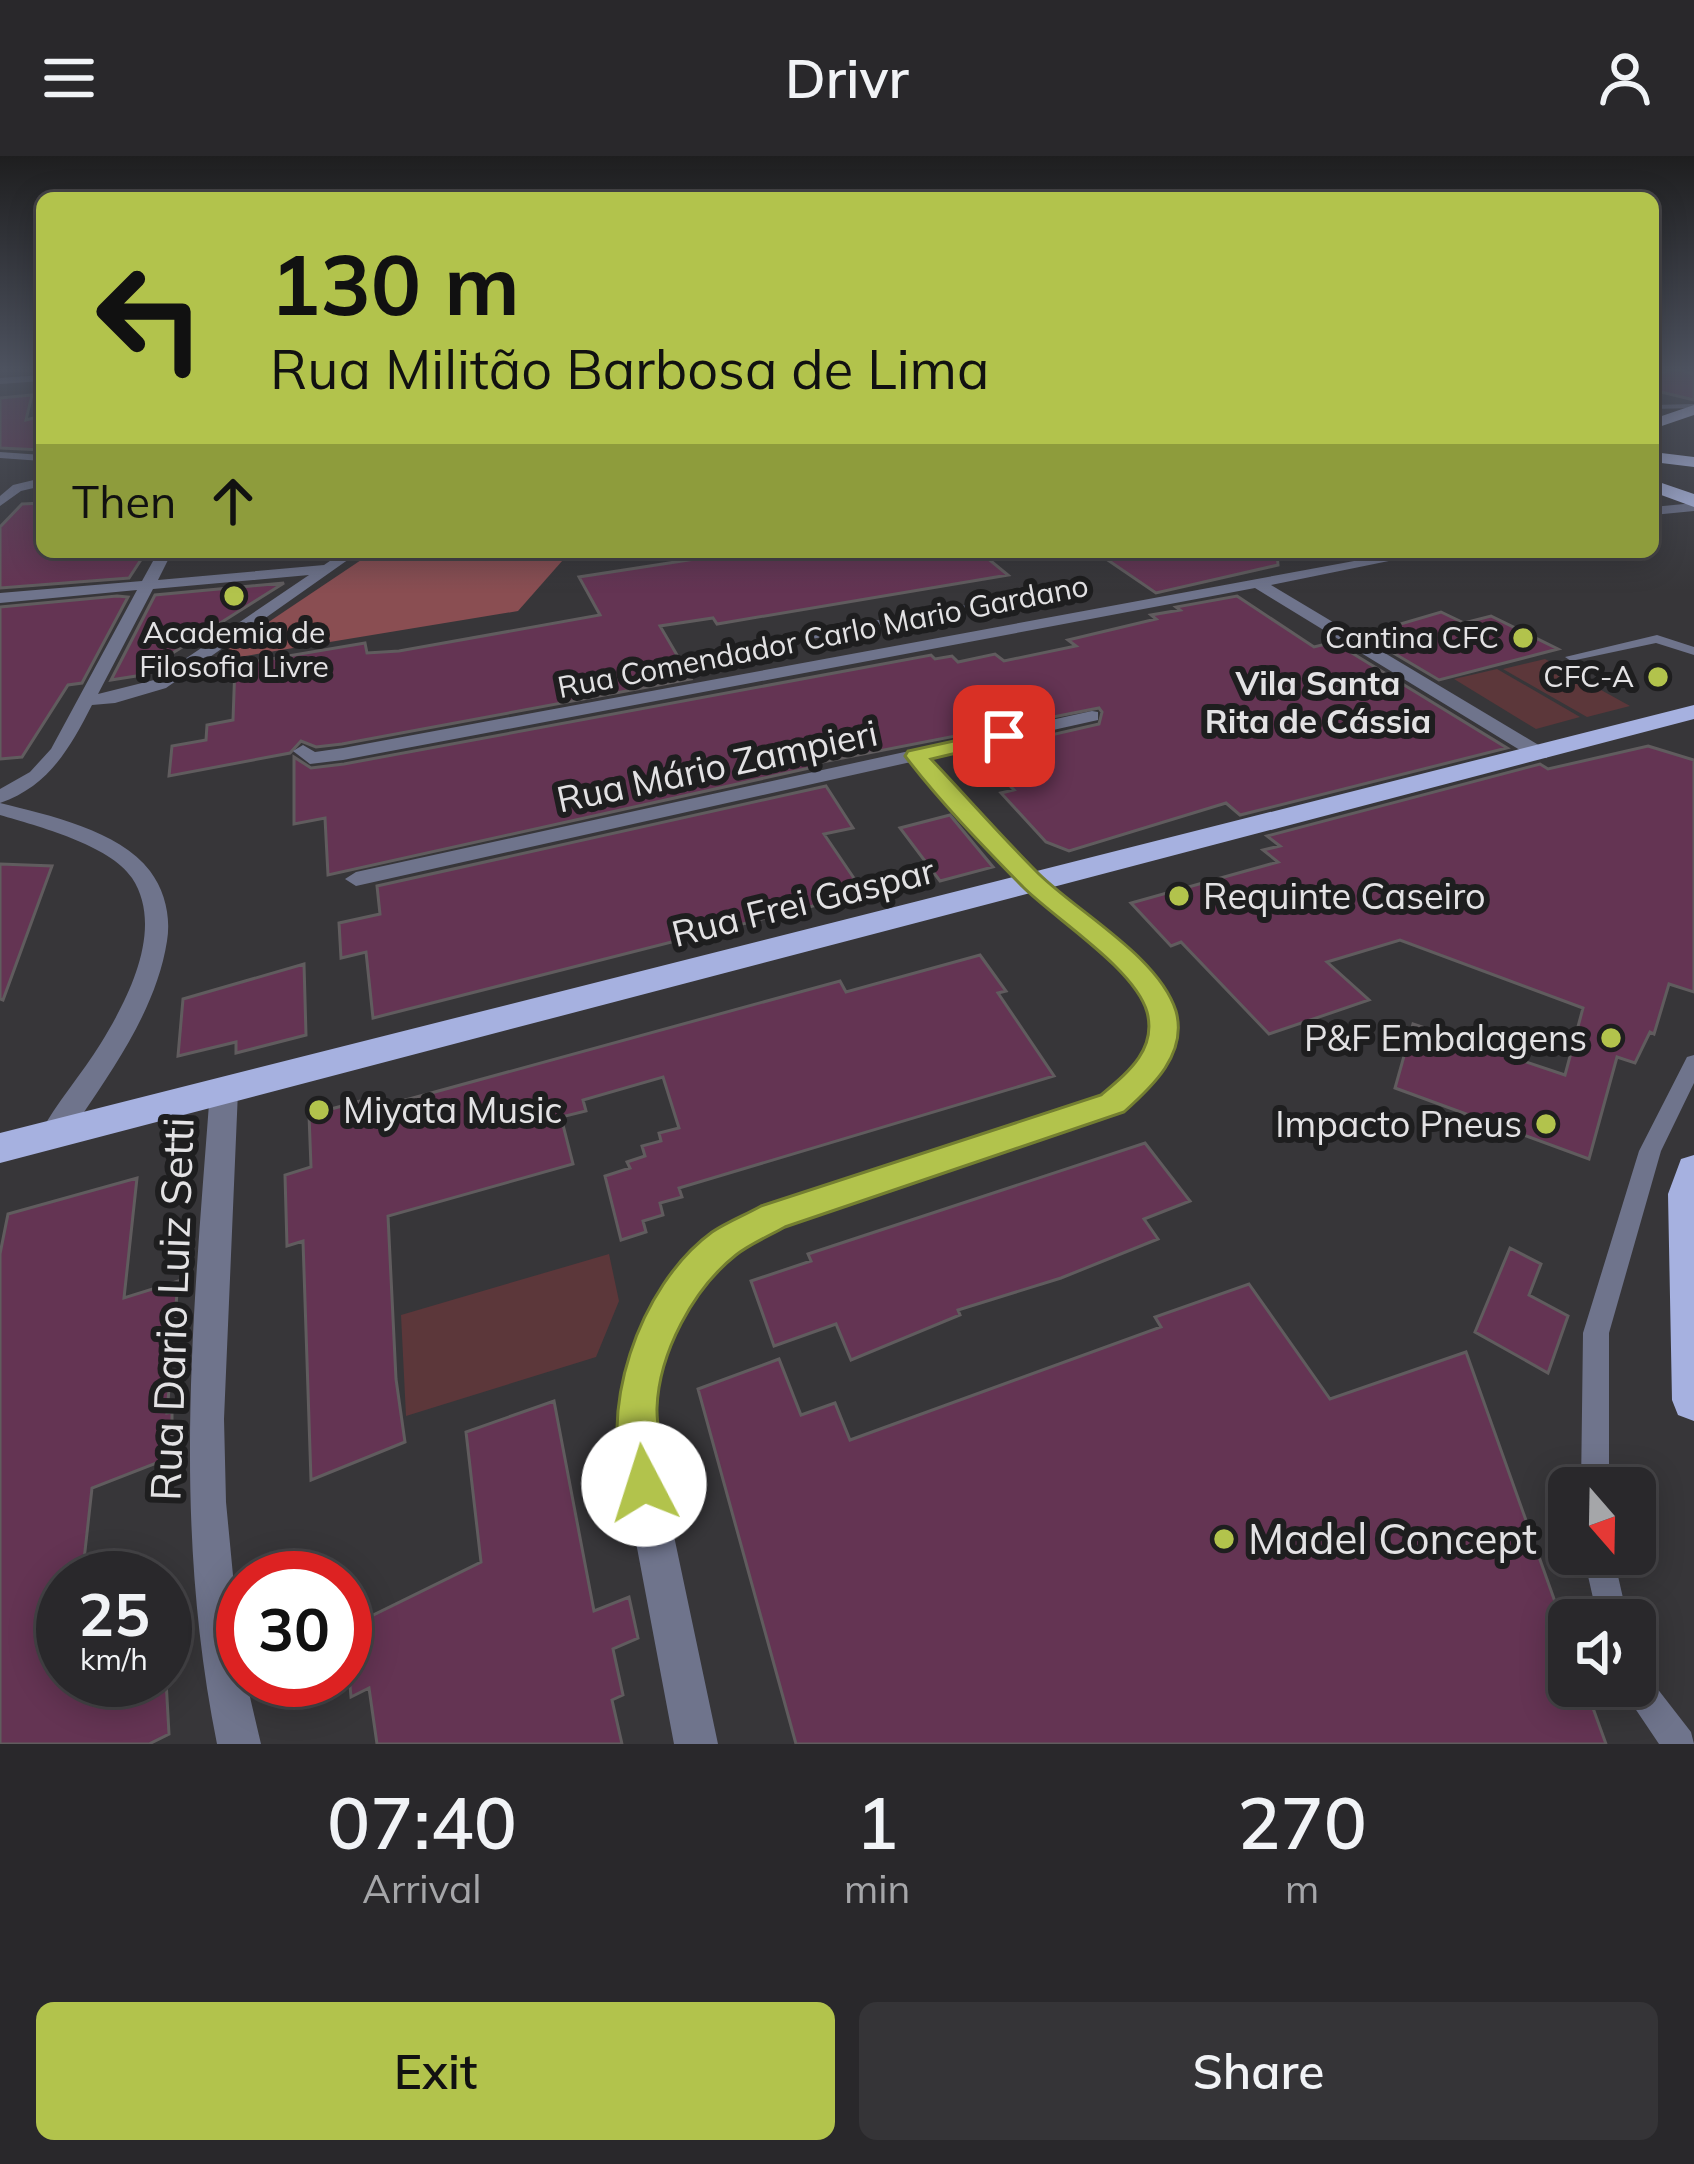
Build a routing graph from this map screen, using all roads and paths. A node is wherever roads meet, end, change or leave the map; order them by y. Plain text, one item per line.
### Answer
1 (0, 455) edge
2 (1659, 458) edge
3 (24, 460) junction
4 (36, 461) edge
5 (1694, 462) edge
6 (0, 464) edge
7 (1659, 471) edge
8 (1694, 475) edge
9 (36, 483) edge
10 (17, 488) junction
11 (1659, 489) edge
12 (1659, 500) edge
13 (0, 502) edge
14 (1692, 505) edge
15 (1659, 510) edge
16 (162, 558) edge
17 (343, 558) edge
18 (1393, 558) edge
19 (327, 569) junction
20 (1257, 583) junction
21 (147, 585) junction
22 (0, 598) edge
23 (989, 604) dead end
24 (814, 635) junction
25 (740, 648) dead end
26 (1694, 651) edge
27 (1571, 657) dead end
28 (836, 663) junction
29 (88, 700) junction
30 (1694, 712) edge
31 (1092, 716) dead end
32 (303, 751) dead end
33 (1540, 754) junction
34 (916, 756) junction
35 (0, 797) edge
36 (0, 809) edge
37 (356, 879) dead end
38 (1034, 883) junction
39 (1694, 1062) edge
40 (224, 1091) junction
41 (53, 1135) junction
42 (0, 1148) edge
43 (1694, 1170) edge
44 (1694, 1400) edge
45 (1595, 1467) edge
46 (1652, 1707) edge
47 (239, 1744) edge
48 (696, 1744) edge
49 (1679, 1744) edge

1 - 3 lane
2 - 5 highway
3 - 4 lane
3 - 6 lane
3 - 10 lane
7 - 8 highway
9 - 10 street
10 - 13 street
11 - 14 highway
12 - 14 street
14 - 15 street
16 - 21 street
17 - 19 street
18 - 20 street, Rua Comendador Carlo Mario Gardano
19 - 21 street
19 - 29 street
20 - 28 street, Rua Comendador Carlo Mario Gardano
20 - 33 street
21 - 22 street
21 - 29 street
23 - 24 lane
24 - 25 lane
24 - 28 lane
26 - 27 lane
28 - 32 street, Rua Comendador Carlo Mario Gardano
29 - 35 street
30 - 33 main road, Rua Frei Gaspar
31 - 34 street, Rua Mário Zampieri
33 - 38 main road, Rua Frei Gaspar
34 - 37 street, Rua Mário Zampieri
34 - 38 street
36 - 41 street
38 - 40 main road, Rua Frei Gaspar
38 - 48 street
39 - 45 lane
40 - 41 main road, Rua Frei Gaspar
40 - 47 street, Rua Dario Luiz Setti
41 - 42 main road, Rua Frei Gaspar
43 - 44 main road
46 - 49 lane

